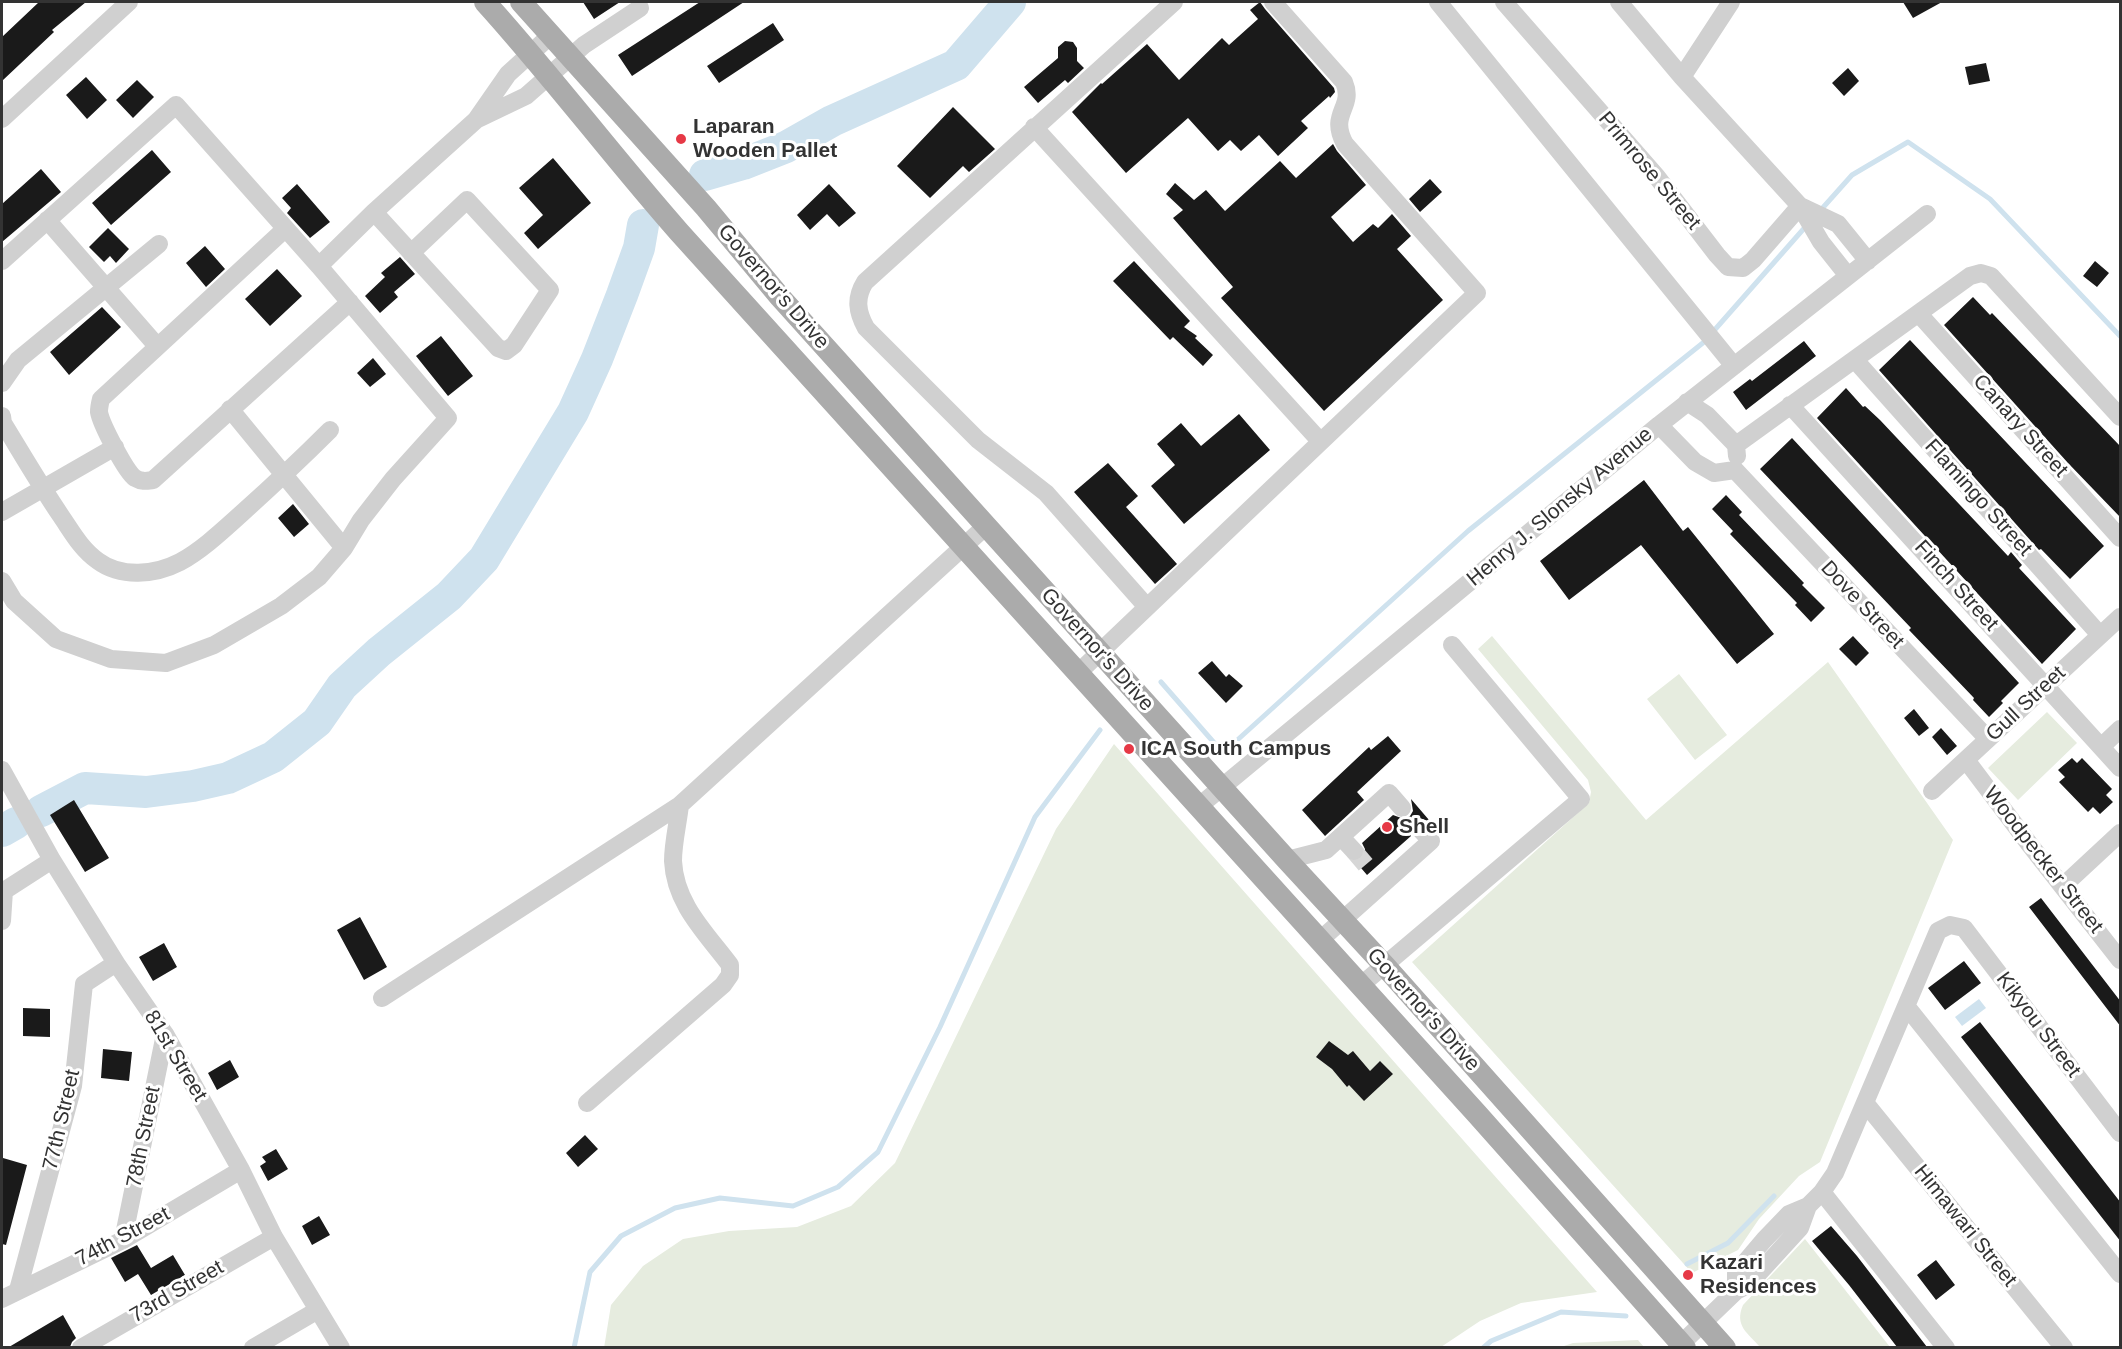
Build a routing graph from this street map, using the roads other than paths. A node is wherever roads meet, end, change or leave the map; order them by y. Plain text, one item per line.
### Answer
1 (129, 2) edge
2 (485, 2) edge
3 (521, 2) edge
4 (1174, 2) edge
5 (1272, 2) edge
6 (1438, 2) edge
7 (1504, 2) edge
8 (1619, 2) edge
9 (1731, 2) edge
10 (640, 8) dead end
11 (551, 35) junction
12 (531, 54) junction
13 (570, 58) junction
14 (549, 76) junction
15 (1682, 76) junction
16 (2, 119) edge
17 (476, 120) junction
18 (1034, 127) junction
19 (1800, 206) junction
20 (374, 212) junction
21 (1927, 214) dead end
22 (46, 220) junction
23 (285, 229) junction
24 (159, 244) dead end
25 (411, 253) junction
26 (2, 261) edge
27 (1868, 261) junction
28 (320, 266) junction
29 (1848, 276) junction
30 (106, 288) junction
31 (350, 302) junction
32 (1919, 314) junction
33 (157, 346) junction
34 (1855, 360) junction
35 (1734, 366) junction
36 (2, 383) edge
37 (1687, 402) junction
38 (1790, 405) junction
39 (230, 409) junction
40 (2, 416) edge
41 (2121, 417) edge
42 (1659, 425) junction
43 (330, 430) dead end
44 (1320, 441) junction
45 (1736, 445) junction
46 (115, 447) junction
47 (1735, 470) junction
48 (284, 475) junction
49 (42, 488) junction
50 (2, 512) edge
51 (986, 526) junction
52 (2121, 538) edge
53 (344, 548) junction
54 (963, 548) junction
55 (2, 582) edge
56 (1148, 607) junction
57 (2121, 617) edge
58 (2100, 635) junction
59 (1452, 645) dead end
60 (1099, 653) junction
61 (1078, 673) junction
62 (2047, 685) junction
63 (2121, 729) edge
64 (1988, 739) junction
65 (2101, 747) junction
66 (1966, 760) junction
67 (2121, 768) edge
68 (2, 770) edge
69 (1221, 787) junction
70 (1932, 791) dead end
71 (680, 806) junction
72 (1198, 807) junction
73 (1402, 808) dead end
74 (1419, 828) dead end
75 (2121, 833) edge
76 (1341, 837) junction
77 (1353, 851) tunnel mouth
78 (52, 860) junction
79 (1287, 860) junction
80 (2063, 886) junction
81 (3, 890) edge
82 (2, 921) edge
83 (1343, 921) junction
84 (1319, 940) junction
85 (2117, 949) edge
86 (116, 963) junction
87 (1385, 966) junction
88 (1360, 986) junction
89 (382, 998) dead end
90 (1907, 1007) junction
91 (165, 1034) junction
92 (587, 1103) dead end
93 (1866, 1104) junction
94 (2121, 1133) edge
95 (241, 1170) junction
96 (1822, 1192) junction
97 (274, 1237) junction
98 (123, 1240) junction
99 (2121, 1274) edge
100 (18, 1290) junction
101 (2, 1299) edge
102 (318, 1310) junction
103 (1703, 1322) junction
104 (1683, 1345) edge
105 (81, 1347) edge
106 (254, 1347) edge
107 (341, 1347) edge
108 (1725, 1347) edge
109 (1946, 1347) edge
110 (2064, 1347) edge

1 - 16 street
2 - 12 main road, Governor's Drive
3 - 11 main road, Governor's Drive
4 - 18 street
5 - 44 street
6 - 35 street
7 - 19 street, Primrose Street
8 - 15 street
9 - 15 street
10 - 13 street
11 - 12 street
11 - 13 main road, Governor's Drive
12 - 14 main road, Governor's Drive
12 - 17 street
13 - 14 street
13 - 51 main road, Governor's Drive
14 - 17 street
14 - 54 main road, Governor's Drive
15 - 19 street
17 - 20 street
18 - 44 street
18 - 56 street
19 - 27 street
19 - 29 street
20 - 25 street
20 - 28 street
21 - 27 street, Henry J. Slonsky Avenue
22 - 23 street
22 - 26 street
22 - 30 street
23 - 28 street
23 - 33 street
24 - 30 street
25 - 25 street
27 - 29 street, Henry J. Slonsky Avenue
28 - 31 street
29 - 35 street, Henry J. Slonsky Avenue
30 - 33 street
30 - 36 street
31 - 39 street
31 - 53 street
32 - 34 street
32 - 41 street
32 - 52 street, Canary Street
33 - 46 street
34 - 38 street
34 - 58 street, Flamingo Street
35 - 37 street, Henry J. Slonsky Avenue
37 - 42 street, Henry J. Slonsky Avenue
37 - 45 street
38 - 45 street
38 - 62 street, Finch Street
39 - 46 street
39 - 48 street
40 - 49 street
42 - 47 street
42 - 69 street, Henry J. Slonsky Avenue
43 - 48 street
44 - 56 street
45 - 47 street
46 - 49 street
47 - 64 street, Dove Street
48 - 49 street
48 - 53 street
49 - 50 street
51 - 54 street
51 - 60 main road, Governor's Drive
53 - 55 street
54 - 61 main road, Governor's Drive
54 - 71 street
56 - 60 street
57 - 58 street, Gull Street
58 - 62 street, Gull Street
59 - 87 street
60 - 61 street
60 - 69 main road, Governor's Drive
61 - 72 main road, Governor's Drive
62 - 64 street, Gull Street
62 - 65 street, Finch Street
63 - 65 street
64 - 66 street, Gull Street
65 - 67 street, Finch Street
66 - 70 street, Gull Street
66 - 80 street, Woodpecker Street
68 - 78 street, 81st Street
69 - 72 street, Henry J. Slonsky Avenue
69 - 79 main road, Governor's Drive
71 - 89 street
71 - 92 street
72 - 84 main road, Governor's Drive
73 - 76 street
74 - 83 street
75 - 80 street
76 - 77 street
76 - 79 street
78 - 81 street
78 - 86 street, 81st Street
79 - 83 main road, Governor's Drive
80 - 85 street, Woodpecker Street
81 - 82 street
83 - 84 street
83 - 87 main road, Governor's Drive
84 - 88 main road, Governor's Drive
86 - 91 street, 81st Street
86 - 100 street, 77th Street
87 - 88 street
87 - 103 main road, Governor's Drive
88 - 104 main road, Governor's Drive
90 - 93 street
90 - 94 street, Kikyou Street
90 - 99 street
91 - 95 street, 81st Street
91 - 98 street, 78th Street
93 - 96 street
93 - 110 street, Himawari Street
95 - 97 street, 81st Street
95 - 98 street, 74th Street
96 - 103 street
96 - 109 street
97 - 102 street, 81st Street
97 - 105 street, 73rd Street
98 - 100 street, 74th Street
100 - 101 street, 74th Street
102 - 106 street
102 - 107 street, 81st Street
103 - 104 street
103 - 108 main road, Governor's Drive

